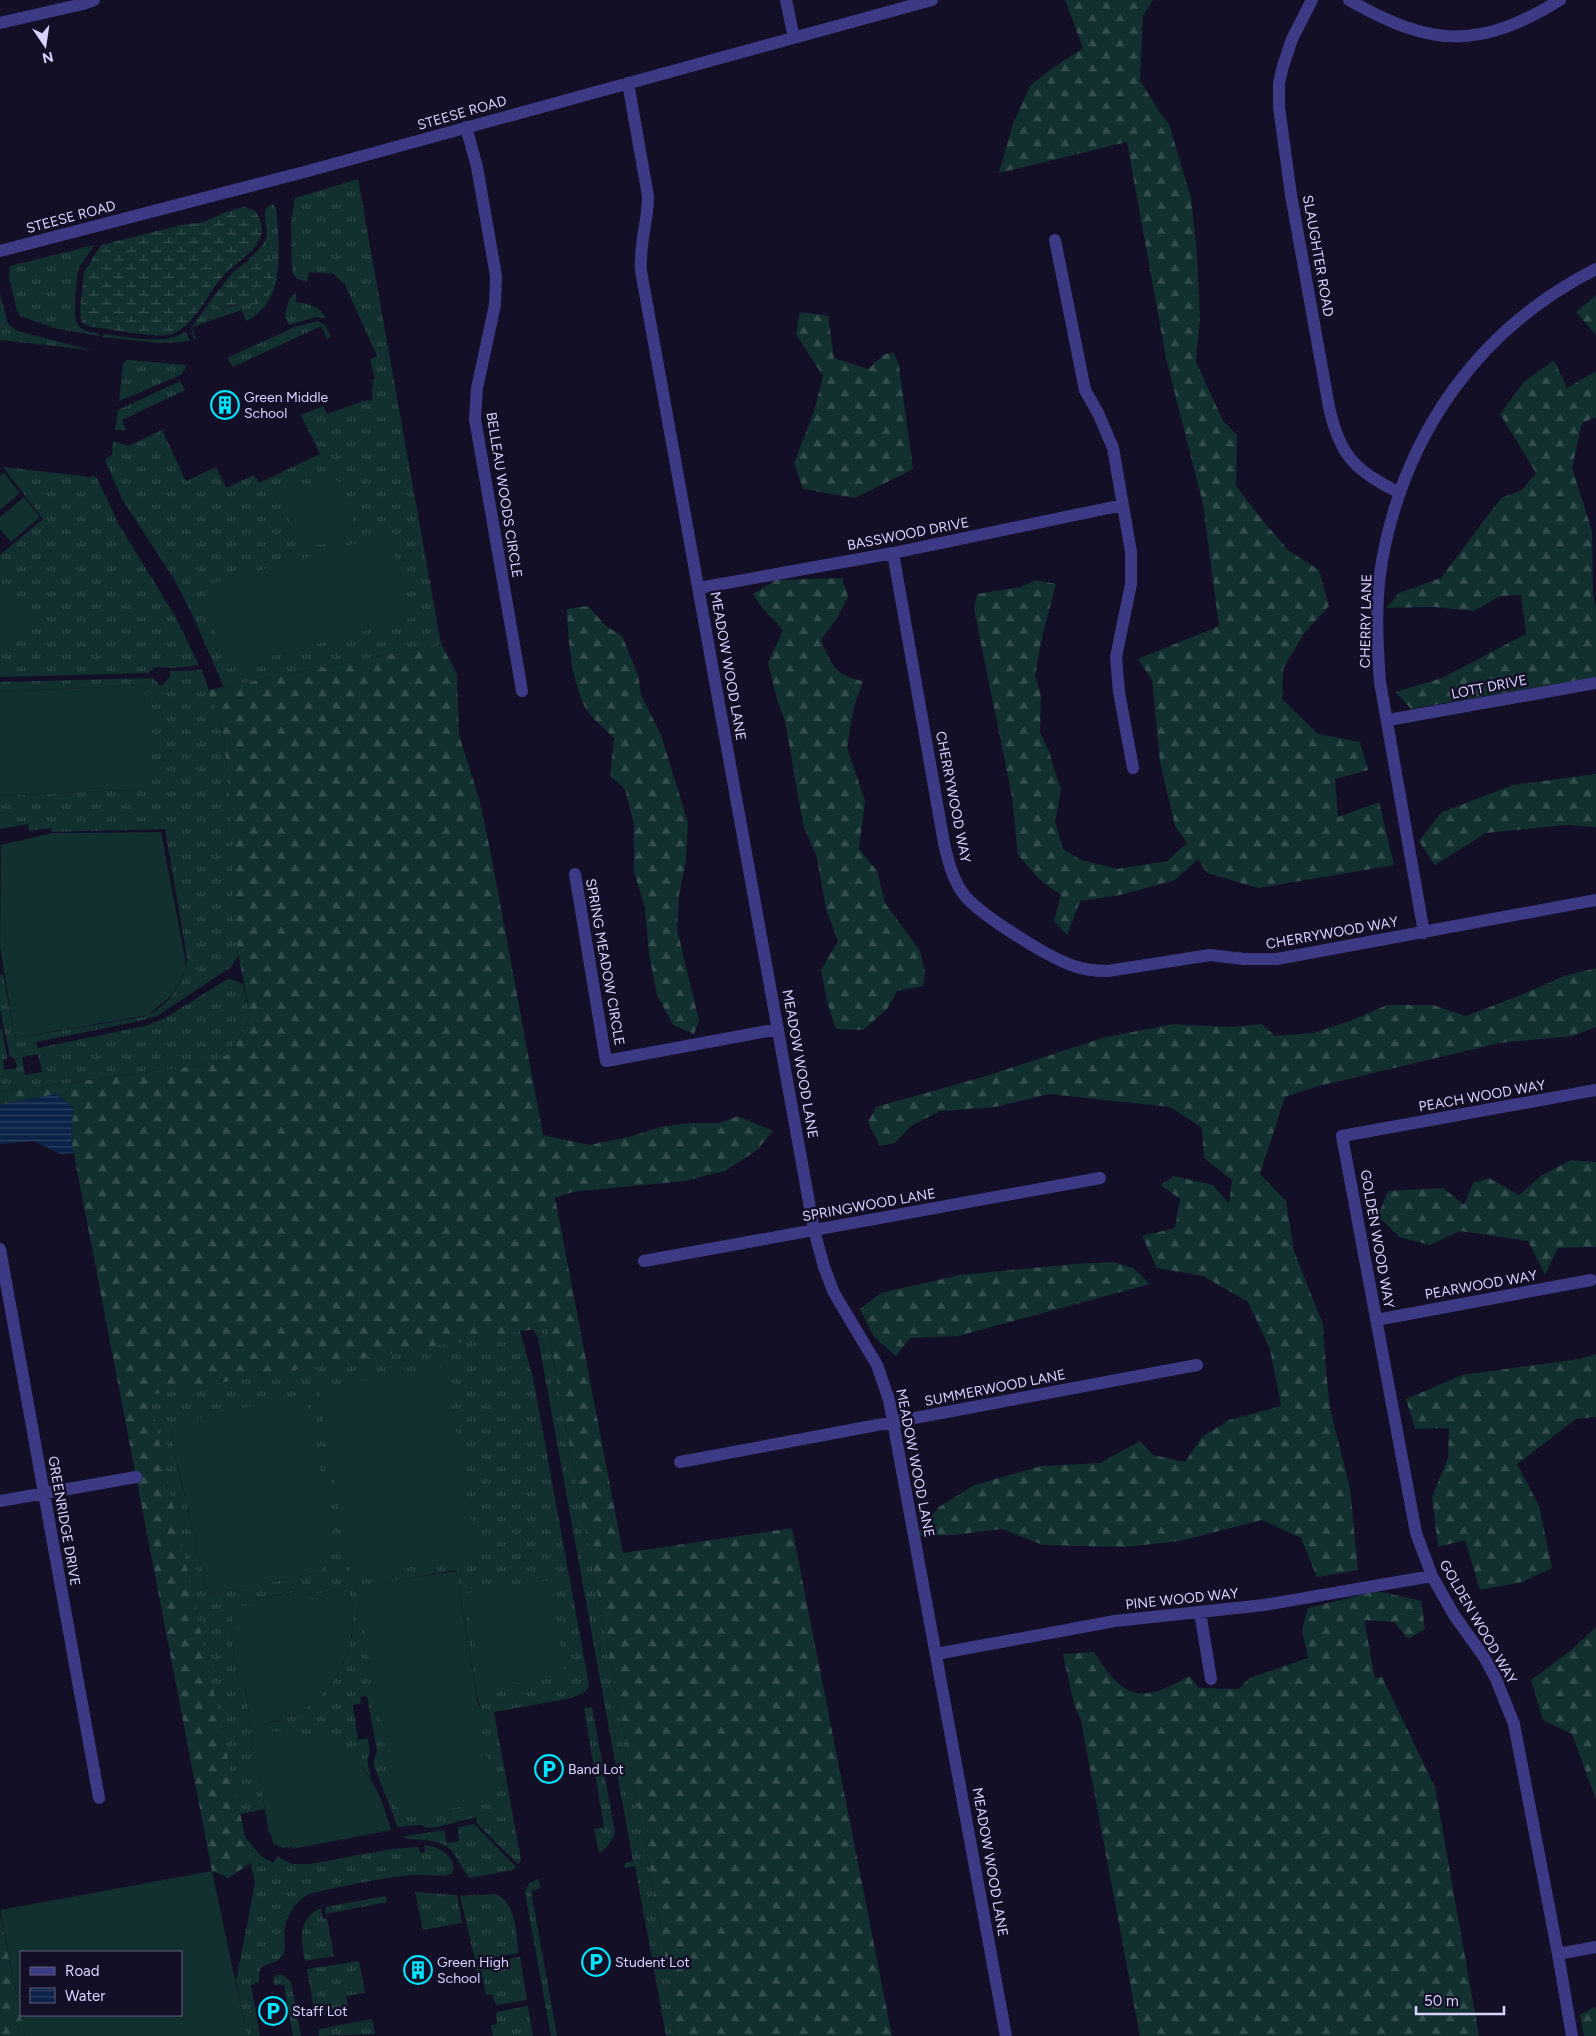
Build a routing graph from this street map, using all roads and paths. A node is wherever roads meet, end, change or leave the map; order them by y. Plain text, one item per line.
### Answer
1 (94, 0) edge
2 (786, 0) edge
3 (932, 0) edge
4 (1312, 0) edge
5 (1349, 0) edge
6 (1560, 0) edge
7 (0, 23) edge
8 (794, 38) junction
9 (628, 83) junction
10 (466, 127) junction
11 (1055, 240) dead end
12 (0, 251) edge
13 (1596, 270) edge
14 (1400, 493) junction
15 (1123, 506) junction
16 (893, 554) junction
17 (699, 588) junction
18 (1596, 683) edge
19 (522, 691) dead end
20 (1388, 720) junction
21 (1133, 768) dead end
22 (575, 874) dead end
23 (1596, 900) edge
24 (1424, 933) junction
25 (778, 1029) junction
26 (1596, 1090) edge
27 (1373, 1131) joint
28 (1100, 1178) dead end
29 (814, 1230) junction
30 (0, 1249) edge
31 (644, 1261) dead end
32 (1591, 1280) dead end
33 (1376, 1320) junction
34 (1197, 1365) dead end
35 (894, 1422) junction
36 (680, 1462) dead end
37 (136, 1477) dead end
38 (44, 1493) junction
39 (0, 1501) edge
40 (1432, 1576) junction
41 (1200, 1612) junction
42 (936, 1654) junction
43 (1211, 1679) dead end
44 (99, 1798) dead end
45 (1596, 1947) edge
46 (1558, 1954) junction
47 (1006, 2036) edge
48 (1572, 2036) edge

1 - 7 street
2 - 8 street
3 - 8 street, STEESE ROAD
4 - 14 street, SLAUGHTER ROAD
5 - 6 street
8 - 9 street, STEESE ROAD
9 - 10 street, STEESE ROAD
9 - 17 street, MEADOW WOOD LANE
10 - 12 street, STEESE ROAD
10 - 19 street, BELLEAU WOODS CIRCLE
11 - 15 street
13 - 14 street, CHERRY LANE
14 - 20 street, CHERRY LANE
15 - 16 street, BASSWOOD DRIVE
15 - 21 street
16 - 17 street, BASSWOOD DRIVE
16 - 24 street, CHERRYWOOD WAY
17 - 25 street, MEADOW WOOD LANE
18 - 20 street, LOTT DRIVE
20 - 24 street, CHERRY LANE
22 - 25 street, SPRING MEADOW CIRCLE
23 - 24 street, CHERRYWOOD WAY
25 - 29 street, MEADOW WOOD LANE
26 - 27 street, PEACH WOOD WAY
27 - 33 street, GOLDEN WOOD WAY
28 - 29 street, SPRINGWOOD LANE
29 - 31 street, SPRINGWOOD LANE
29 - 35 street, MEADOW WOOD LANE
30 - 38 street, GREENRIDGE DRIVE
32 - 33 street, PEARWOOD WAY
33 - 40 street, GOLDEN WOOD WAY
34 - 35 street, SUMMERWOOD LANE
35 - 36 street, SUMMERWOOD LANE
35 - 42 street, MEADOW WOOD LANE
37 - 38 street
38 - 39 street
38 - 44 street, GREENRIDGE DRIVE
40 - 41 street, PINE WOOD WAY
40 - 46 street, GOLDEN WOOD WAY
41 - 42 street, PINE WOOD WAY
41 - 43 street
42 - 47 street, MEADOW WOOD LANE
45 - 46 street
46 - 48 street, GOLDEN WOOD WAY

